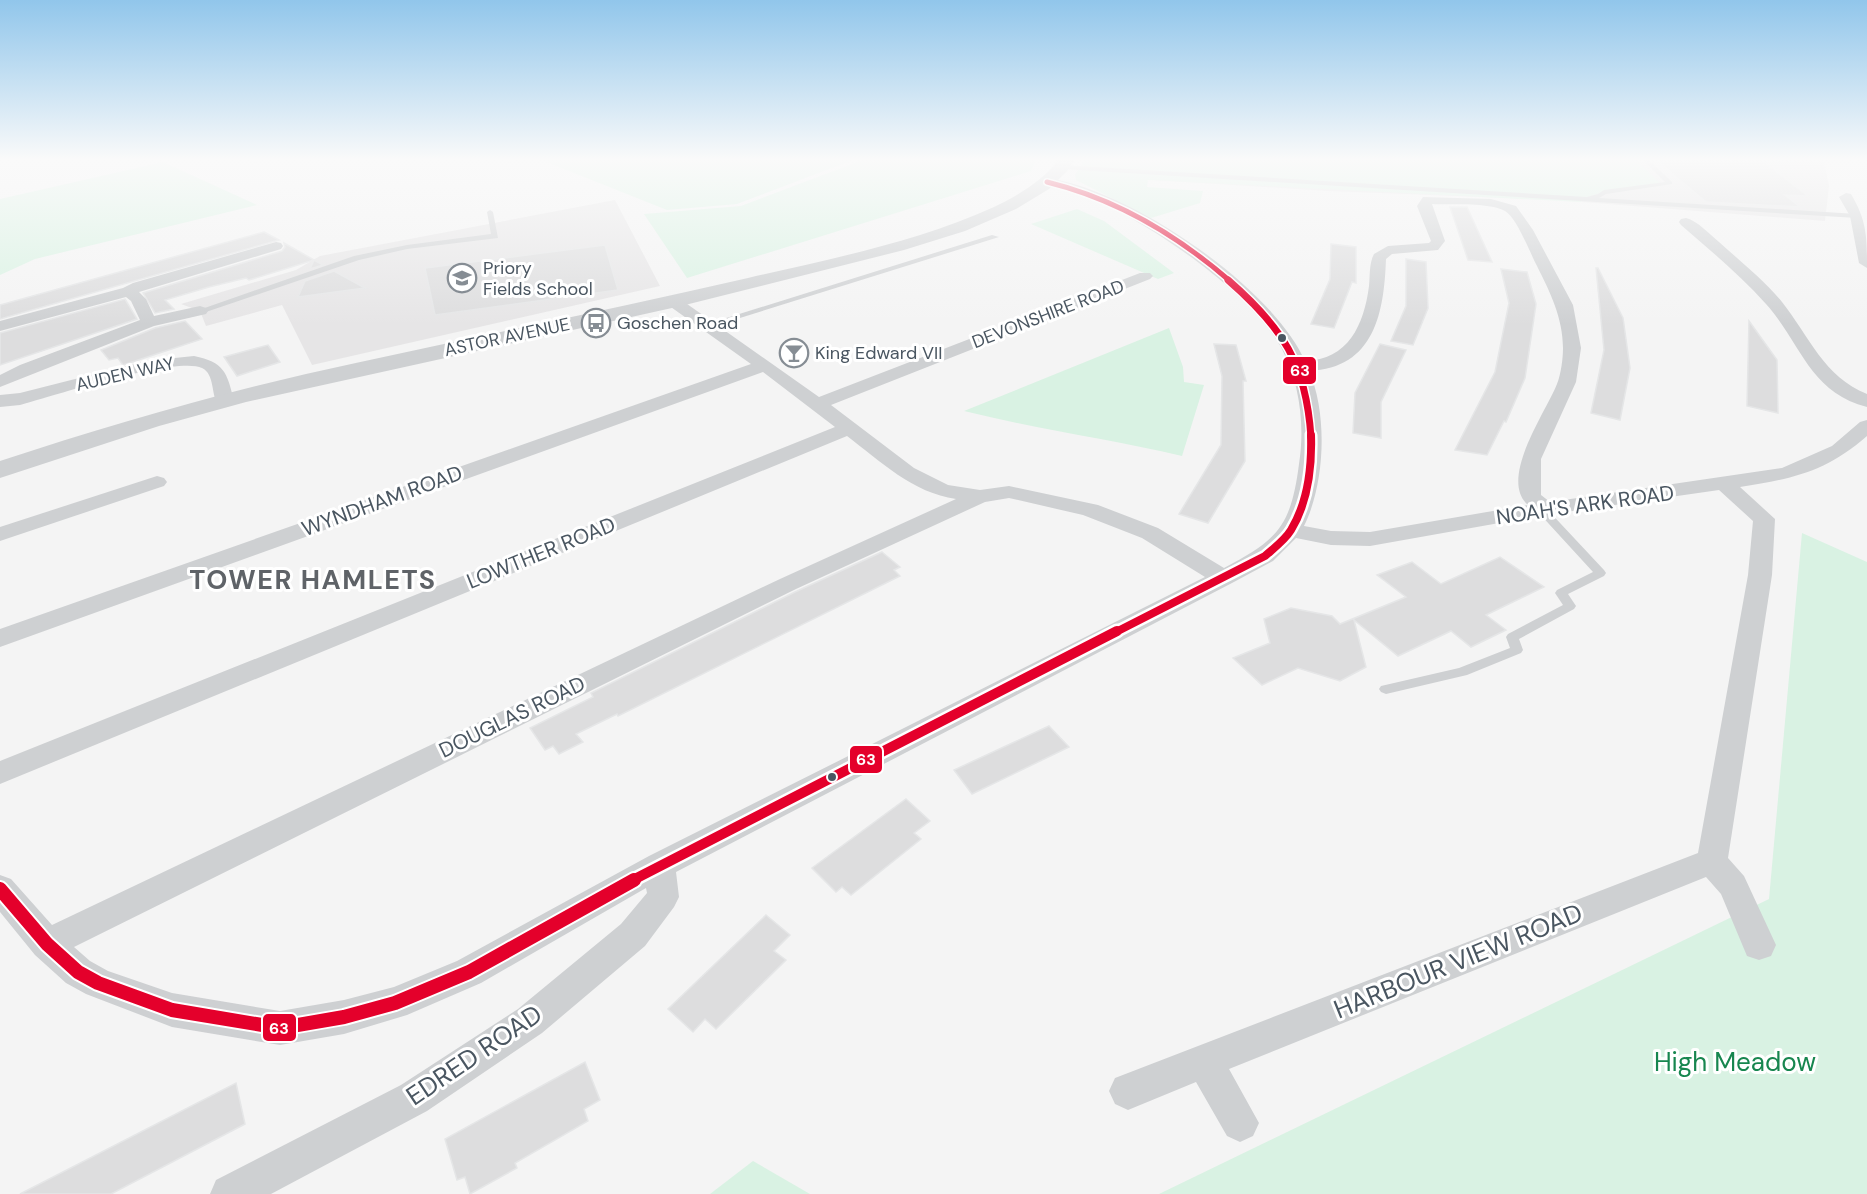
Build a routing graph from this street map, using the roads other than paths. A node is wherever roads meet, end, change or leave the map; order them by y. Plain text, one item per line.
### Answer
1 (490, 214) edge
2 (989, 214) edge
3 (1130, 214) edge
4 (1427, 214) edge
5 (1514, 214) edge
6 (1820, 214) edge
7 (1857, 216) joint
8 (1686, 222) dead end
9 (995, 237) dead end
10 (276, 246) dead end
11 (1867, 263) edge
12 (1145, 276) dead end
13 (129, 291) junction
14 (674, 302) junction
15 (200, 311) joint
16 (149, 322) junction
17 (708, 325) junction
18 (0, 327) edge
19 (765, 365) junction
20 (1300, 366) junction
21 (0, 382) edge
22 (225, 400) junction
23 (0, 401) edge
24 (1867, 401) edge
25 (817, 404) junction
26 (1867, 426) edge
27 (849, 428) junction
28 (0, 470) edge
29 (157, 482) dead end
30 (1724, 484) junction
31 (980, 496) junction
32 (1543, 509) junction
33 (1290, 530) junction
34 (0, 534) edge
35 (1224, 578) junction
36 (0, 638) edge
37 (1386, 688) dead end
38 (0, 773) edge
39 (1712, 861) junction
40 (660, 865) junction
41 (0, 889) edge
42 (47, 944) junction
43 (1759, 945) dead end
44 (1204, 1061) junction
45 (1128, 1091) dead end
46 (1240, 1123) dead end
47 (230, 1194) edge

1 - 15 lane
2 - 14 street, ASTOR AVENUE
3 - 20 street
4 - 20 street
5 - 32 street
6 - 7 lane
7 - 11 street
8 - 24 street
9 - 17 lane
10 - 13 street
12 - 25 street, DEVONSHIRE ROAD
13 - 16 street
13 - 18 street
14 - 17 street
14 - 22 street, ASTOR AVENUE
15 - 16 street, AUDEN WAY
16 - 21 street, AUDEN WAY
17 - 19 street
19 - 25 street
19 - 36 street, WYNDHAM ROAD
20 - 33 street
22 - 23 street, AUDEN WAY
22 - 28 street, ASTOR AVENUE
25 - 27 street
26 - 30 street, NOAH'S ARK ROAD
27 - 31 street
27 - 38 street, LOWTHER ROAD
29 - 34 street
30 - 32 street, NOAH'S ARK ROAD
30 - 39 street
31 - 35 street
31 - 42 street, DOUGLAS ROAD
32 - 33 street, NOAH'S ARK ROAD
32 - 37 lane
33 - 35 street
35 - 40 street
39 - 43 street
39 - 44 street, HARBOUR VIEW ROAD
40 - 42 street
40 - 47 street, EDRED ROAD
41 - 42 street
44 - 45 street, HARBOUR VIEW ROAD
44 - 46 street

